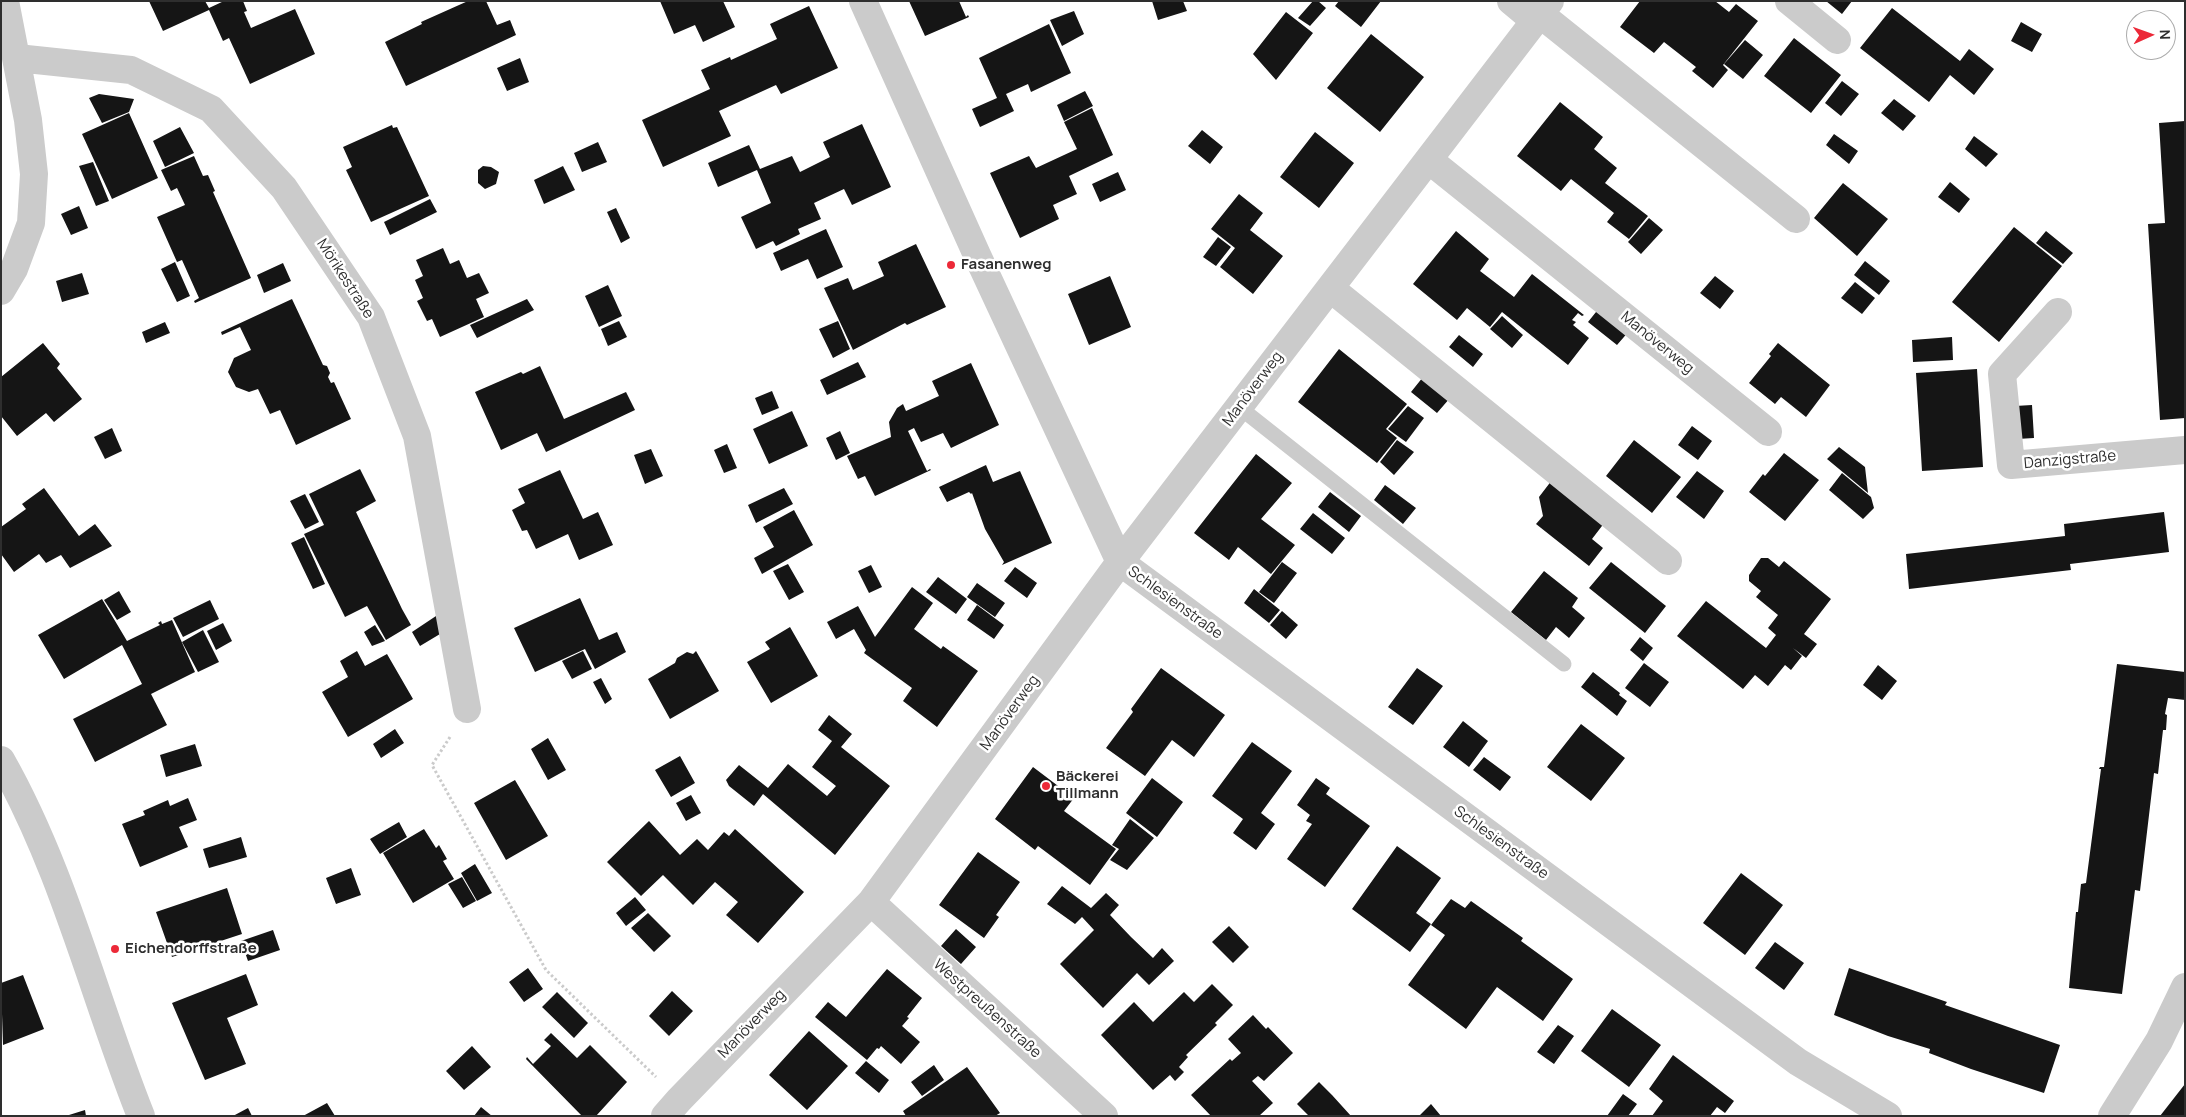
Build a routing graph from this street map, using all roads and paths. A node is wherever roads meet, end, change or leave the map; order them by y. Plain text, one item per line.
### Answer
1 (5, 1) edge
2 (862, 1) edge
3 (1511, 1) edge
4 (1789, 1) edge
5 (1542, 12) edge
6 (1837, 40) dead end
7 (17, 58) junction
8 (1428, 160) junction
9 (1796, 218) dead end
10 (1330, 288) junction
11 (1, 291) edge
12 (2058, 312) dead end
13 (1239, 407) junction
14 (1768, 432) dead end
15 (2185, 450) edge
16 (1668, 561) dead end
17 (1120, 562) junction
18 (1564, 664) dead end
19 (467, 709) joint
20 (1, 760) edge
21 (871, 902) junction
22 (2185, 987) edge
23 (672, 1108) edge
24 (141, 1116) edge
25 (1104, 1116) edge
26 (1888, 1116) edge
27 (2112, 1116) edge

1 - 7 street
2 - 17 street
3 - 5 street
4 - 6 street
5 - 8 street, Manöverweg
5 - 9 street
7 - 11 street
7 - 19 street, Mörikestraße
8 - 10 street, Manöverweg
8 - 14 street, Manöverweg
10 - 13 street, Manöverweg
10 - 16 street
12 - 15 street, Danzigstraße
13 - 17 street, Manöverweg
13 - 18 lane
17 - 21 street, Manöverweg
17 - 26 street, Schlesienstraße
19 - 23 path
20 - 24 street
21 - 23 street, Manöverweg
21 - 25 street, Westpreußenstraße
22 - 27 street

